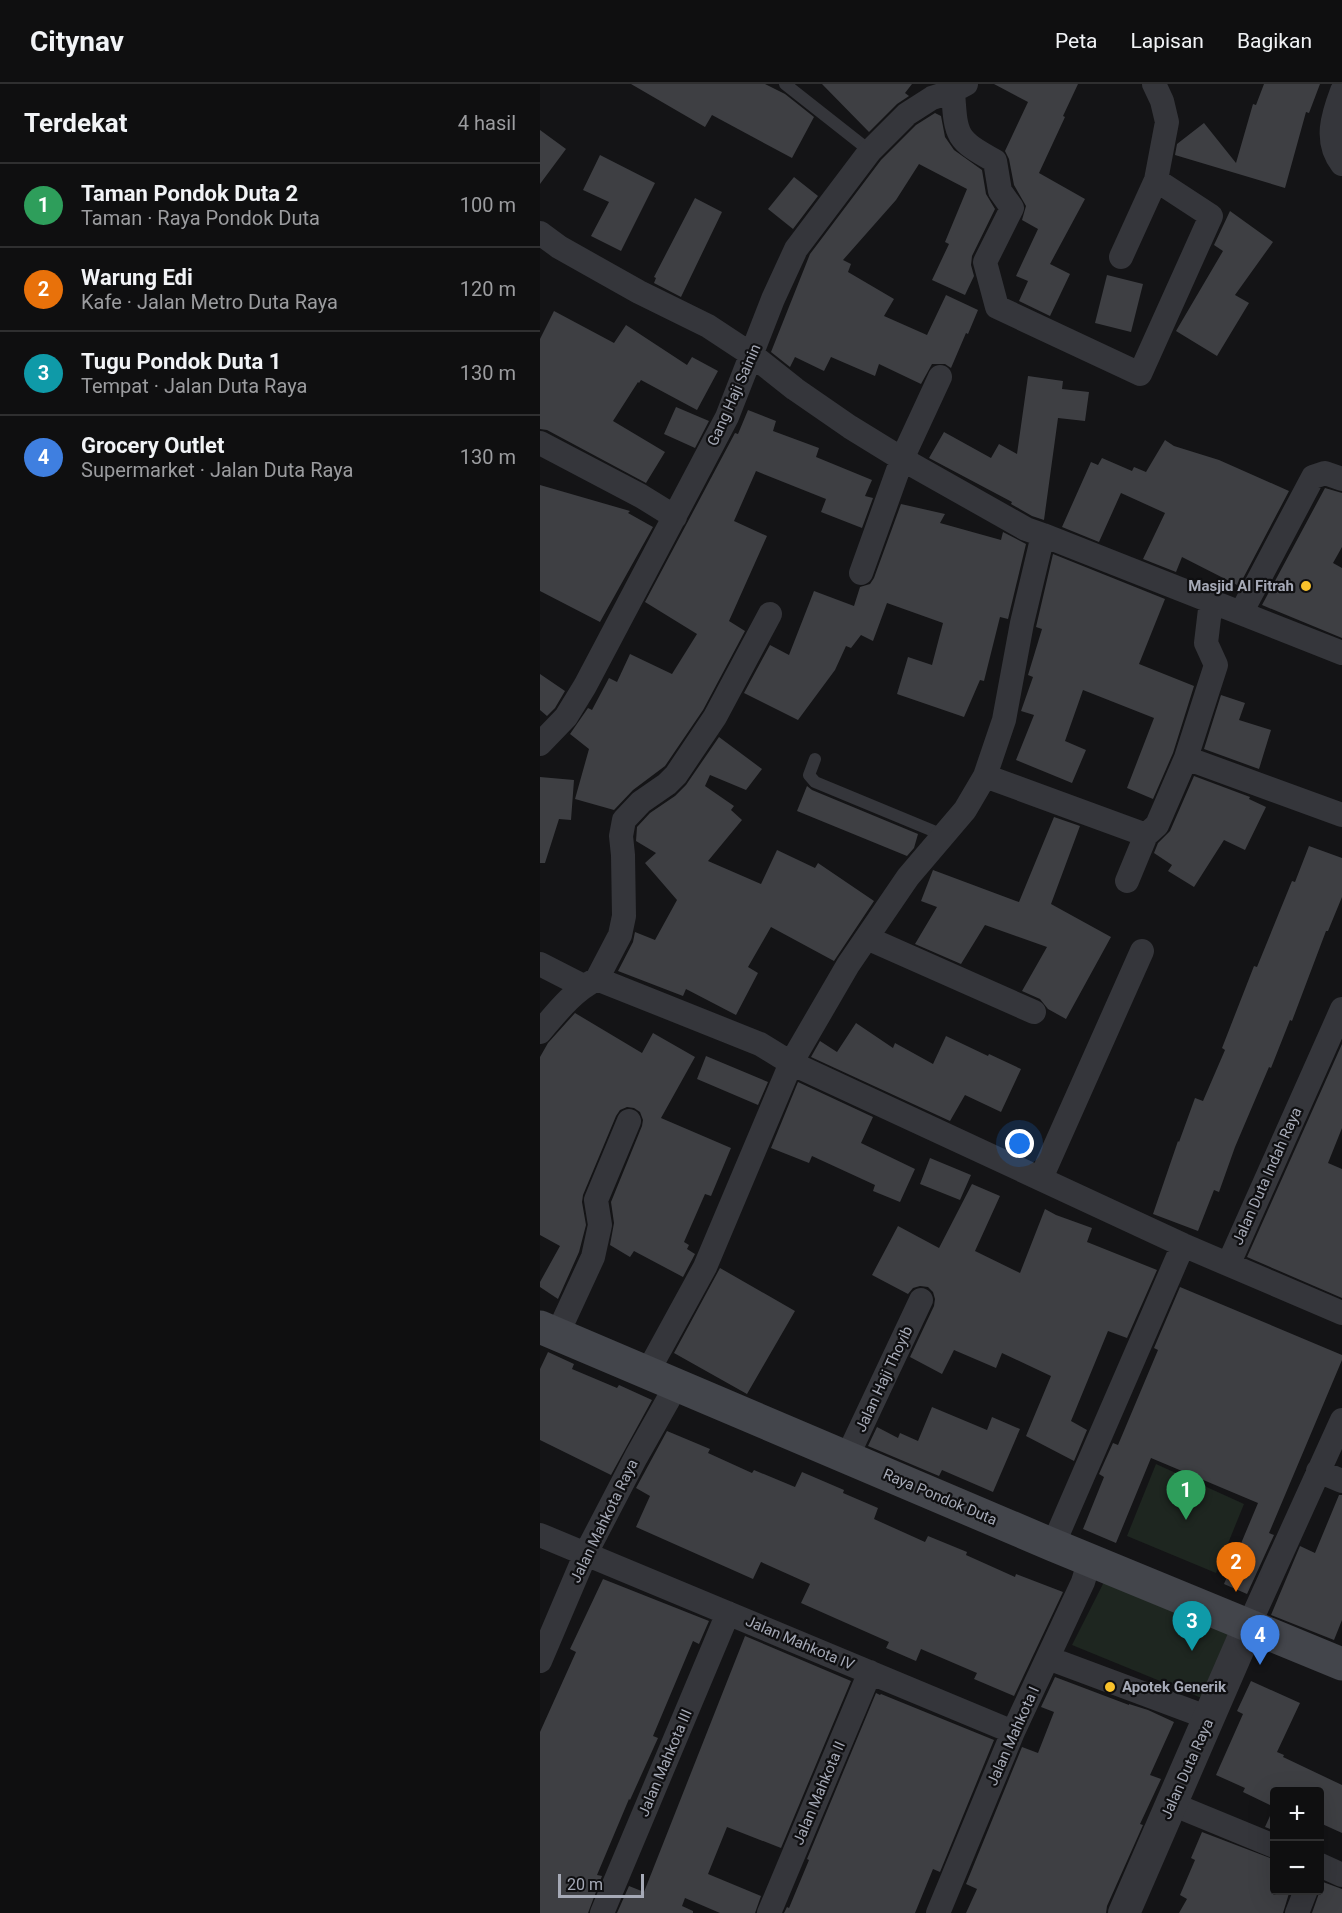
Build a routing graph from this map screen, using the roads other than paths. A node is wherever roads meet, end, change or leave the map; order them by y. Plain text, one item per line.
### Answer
1 (785, 84) edge
2 (1154, 84) edge
3 (959, 88) edge
4 (1342, 91) edge
5 (870, 151) junction
6 (1338, 157) edge
7 (1156, 180) junction
8 (540, 233) edge
9 (1121, 257) dead end
10 (752, 355) junction
11 (940, 377) dead end
12 (540, 443) edge
13 (902, 459) junction
14 (1342, 479) edge
15 (675, 517) junction
16 (1043, 535) junction
17 (861, 573) dead end
18 (1211, 602) junction
19 (1241, 613) junction
20 (770, 614) dead end
21 (1342, 653) edge
22 (540, 744) edge
23 (1186, 758) junction
24 (815, 759) dead end
25 (985, 776) junction
26 (1342, 816) edge
27 (944, 835) junction
28 (1146, 835) junction
29 (1126, 881) dead end
30 (867, 938) junction
31 (1142, 951) dead end
32 (540, 964) edge
33 (590, 982) junction
34 (1342, 1009) edge
35 (1034, 1012) dead end
36 (540, 1032) edge
37 (791, 1063) junction
38 (629, 1121) dead end
39 (1041, 1178) junction
40 (1183, 1245) junction
41 (1229, 1263) junction
42 (921, 1300) dead end
43 (1342, 1313) edge
44 (548, 1331) edge
45 (661, 1379) junction
46 (1342, 1420) edge
47 (847, 1457) junction
48 (1318, 1471) junction
49 (1342, 1481) edge
50 (540, 1535) edge
51 (1053, 1545) junction
52 (586, 1553) junction
53 (1090, 1559) junction
54 (728, 1613) junction
55 (1249, 1625) junction
56 (1048, 1658) junction
57 (540, 1660) edge
58 (1342, 1664) edge
59 (870, 1672) junction
60 (1209, 1718) junction
61 (1013, 1732) junction
62 (1172, 1804) junction
63 (1270, 1844) edge
64 (1324, 1867) edge
65 (1342, 1875) edge
66 (1304, 1895) edge
67 (602, 1913) edge
68 (769, 1913) edge
69 (938, 1913) edge
70 (1124, 1913) edge
71 (1297, 1913) edge

1 - 5 lane
2 - 7 street
3 - 5 street, Gang Haji Sainin
3 - 7 street
4 - 6 street
5 - 10 street, Gang Haji Sainin
7 - 9 street
8 - 10 street
10 - 13 street
10 - 15 street, Gang Haji Sainin
11 - 13 street
12 - 15 street
13 - 16 street
13 - 17 street
14 - 19 street
15 - 22 street, Gang Haji Sainin
16 - 18 street
16 - 25 street, Jalan Mahkota Raya
18 - 19 street
18 - 23 street
19 - 21 street
20 - 33 street
23 - 26 street
23 - 28 street
24 - 27 lane
25 - 27 street, Jalan Mahkota Raya
25 - 28 street
27 - 30 street, Jalan Mahkota Raya
28 - 29 street
30 - 35 street
30 - 37 street, Jalan Mahkota Raya
31 - 39 street
32 - 33 street
33 - 36 street
33 - 37 street
34 - 41 street, Jalan Duta Indah Raya
37 - 39 street
37 - 45 street, Jalan Mahkota Raya
38 - 44 street
39 - 40 street
40 - 41 street
40 - 51 street
41 - 43 street, Jalan Duta Indah Raya
42 - 47 street, Jalan Haji Thoyib
44 - 45 main road, Raya Pondok Duta
45 - 47 main road, Raya Pondok Duta
45 - 52 street, Jalan Mahkota Raya
46 - 48 street
47 - 51 main road, Raya Pondok Duta
48 - 49 street
48 - 55 street
50 - 52 street, Jalan Mahkota IV
51 - 53 main road, Raya Pondok Duta
52 - 54 street, Jalan Mahkota IV
52 - 57 street, Jalan Mahkota Raya
53 - 55 main road, Raya Pondok Duta
53 - 56 street, Jalan Mahkota I
54 - 59 street, Jalan Mahkota IV
54 - 67 street, Jalan Mahkota III
55 - 58 main road, Raya Pondok Duta
55 - 60 street, Jalan Duta Raya
56 - 60 street
56 - 61 street, Jalan Mahkota I
59 - 61 street, Jalan Mahkota IV
59 - 68 street, Jalan Mahkota II
60 - 62 street, Jalan Duta Raya
61 - 69 street, Jalan Mahkota I
62 - 63 street
62 - 70 street, Jalan Duta Raya
64 - 65 street
66 - 71 street

